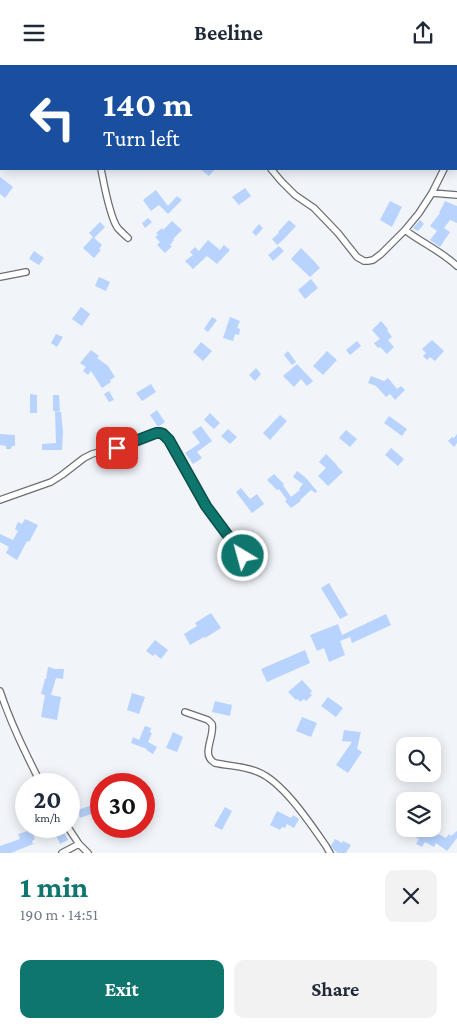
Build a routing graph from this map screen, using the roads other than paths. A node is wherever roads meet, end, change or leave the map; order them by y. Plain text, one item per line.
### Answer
1 (102, 170) edge
2 (272, 170) edge
3 (444, 170) edge
4 (432, 193) junction
5 (457, 195) edge
6 (405, 230) junction
7 (128, 239) dead end
8 (457, 266) edge
9 (26, 272) dead end
10 (0, 277) edge
11 (0, 500) edge
12 (243, 556) dead end
13 (0, 691) edge
14 (185, 712) dead end
15 (36, 773) edge
16 (76, 838) edge
17 (80, 844) junction
18 (62, 853) edge
19 (88, 853) edge
20 (330, 853) edge

1 - 7 street
2 - 6 street
3 - 4 street
4 - 5 street
4 - 6 street
6 - 8 street
9 - 10 street
11 - 12 street
13 - 15 street
14 - 20 street
16 - 17 street
17 - 18 street
17 - 19 street

